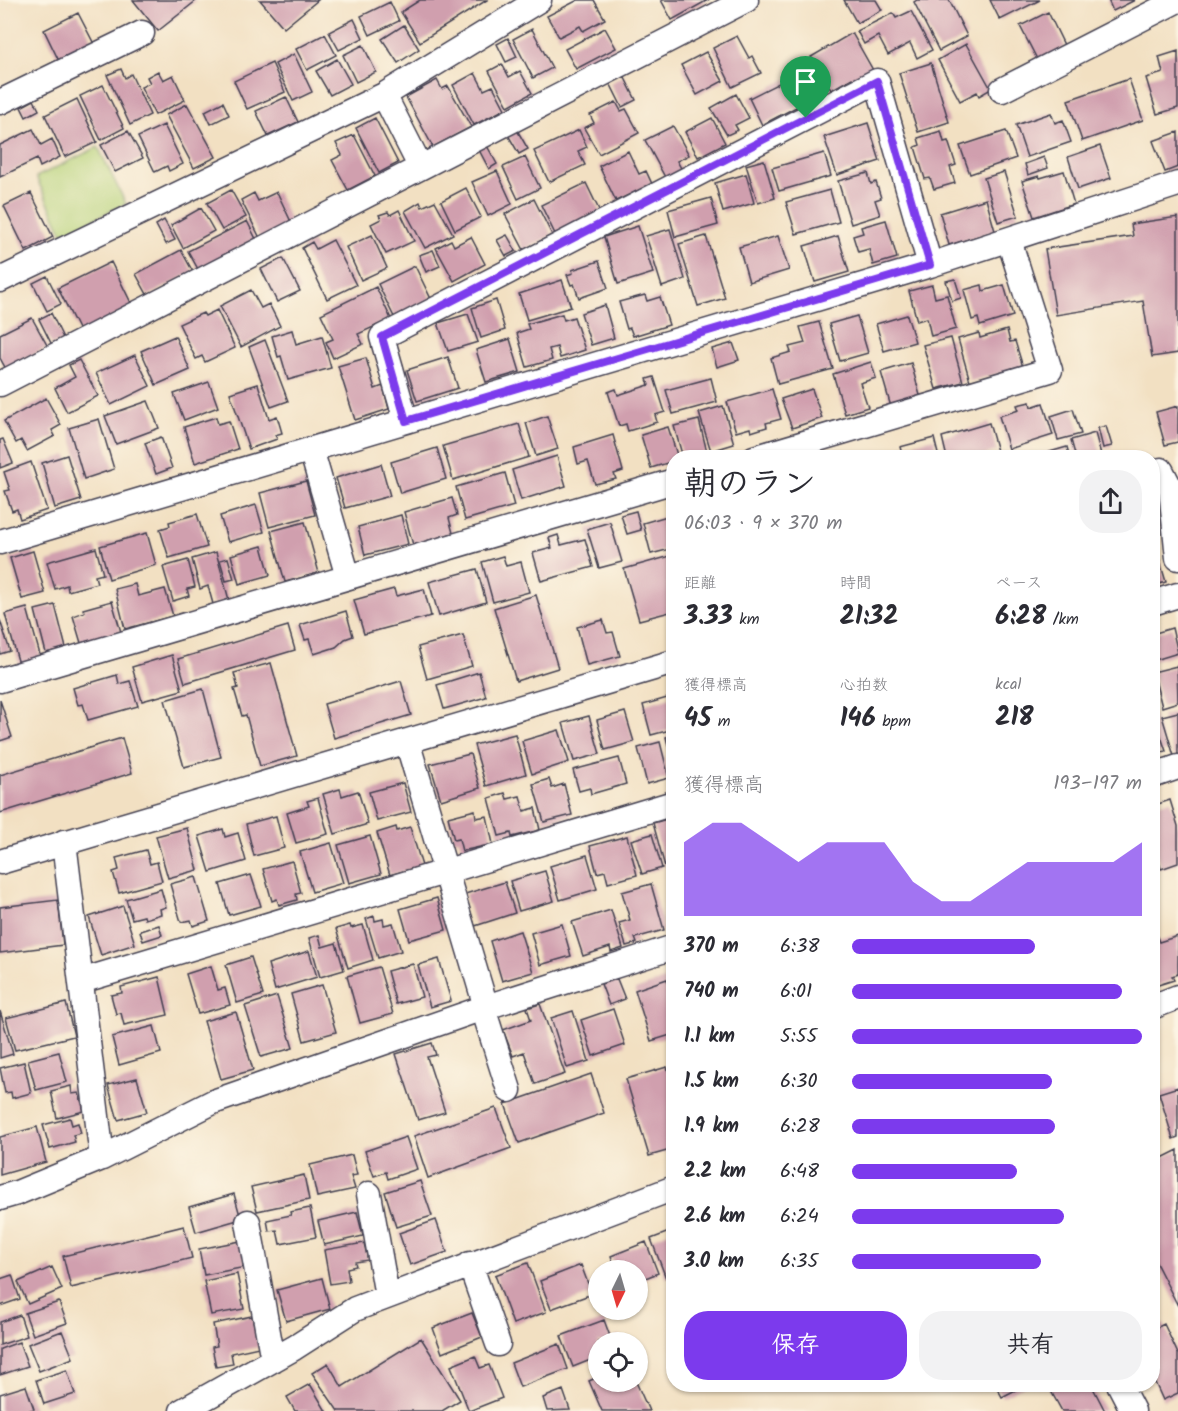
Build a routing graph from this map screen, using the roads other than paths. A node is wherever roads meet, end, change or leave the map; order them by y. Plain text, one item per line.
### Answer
1 (539, 0) edge
2 (746, 0) edge
3 (1178, 0) edge
4 (142, 33) dead end
5 (1002, 90) dead end
6 (384, 95) junction
7 (0, 102) edge
8 (420, 166) junction
9 (1178, 184) edge
10 (1009, 240) junction
11 (930, 265) junction
12 (0, 280) edge
13 (0, 384) edge
14 (406, 421) junction
15 (311, 449) junction
16 (781, 450) edge
17 (1164, 468) edge
18 (666, 483) edge
19 (0, 542) edge
20 (1178, 558) edge
21 (348, 577) junction
22 (1178, 596) edge
23 (1160, 601) edge
24 (666, 664) edge
25 (0, 680) edge
26 (407, 741) junction
27 (1178, 767) edge
28 (1160, 773) edge
29 (666, 804) edge
30 (64, 842) junction
31 (0, 862) edge
32 (445, 871) junction
33 (666, 950) edge
34 (81, 981) junction
35 (1178, 997) edge
36 (1160, 1004) edge
37 (484, 1008) junction
38 (509, 1090) dead end
39 (102, 1158) junction
40 (666, 1191) edge
41 (369, 1194) dead end
42 (0, 1198) edge
43 (248, 1221) dead end
44 (470, 1264) junction
45 (387, 1296) junction
46 (498, 1344) dead end
47 (273, 1360) junction
48 (1123, 1392) edge
49 (182, 1411) edge
50 (1133, 1411) edge

1 - 6 street
2 - 8 street
3 - 5 street
4 - 7 street
6 - 8 street
6 - 12 street
8 - 13 street
9 - 10 street
10 - 11 street
10 - 16 street
11 - 14 street
11 - 14 street
14 - 15 street
15 - 19 street
15 - 21 street
17 - 20 street
18 - 21 street
21 - 25 street
22 - 23 street
24 - 26 street
26 - 30 street
26 - 32 street
27 - 28 street
29 - 32 street
30 - 31 street
30 - 34 street
32 - 34 street
32 - 37 street
33 - 37 street
34 - 39 street
35 - 36 street
37 - 38 street
37 - 39 street
39 - 42 street
40 - 44 street
41 - 45 street
43 - 47 street
44 - 45 street
44 - 46 street
45 - 47 street
47 - 49 street
48 - 50 street

